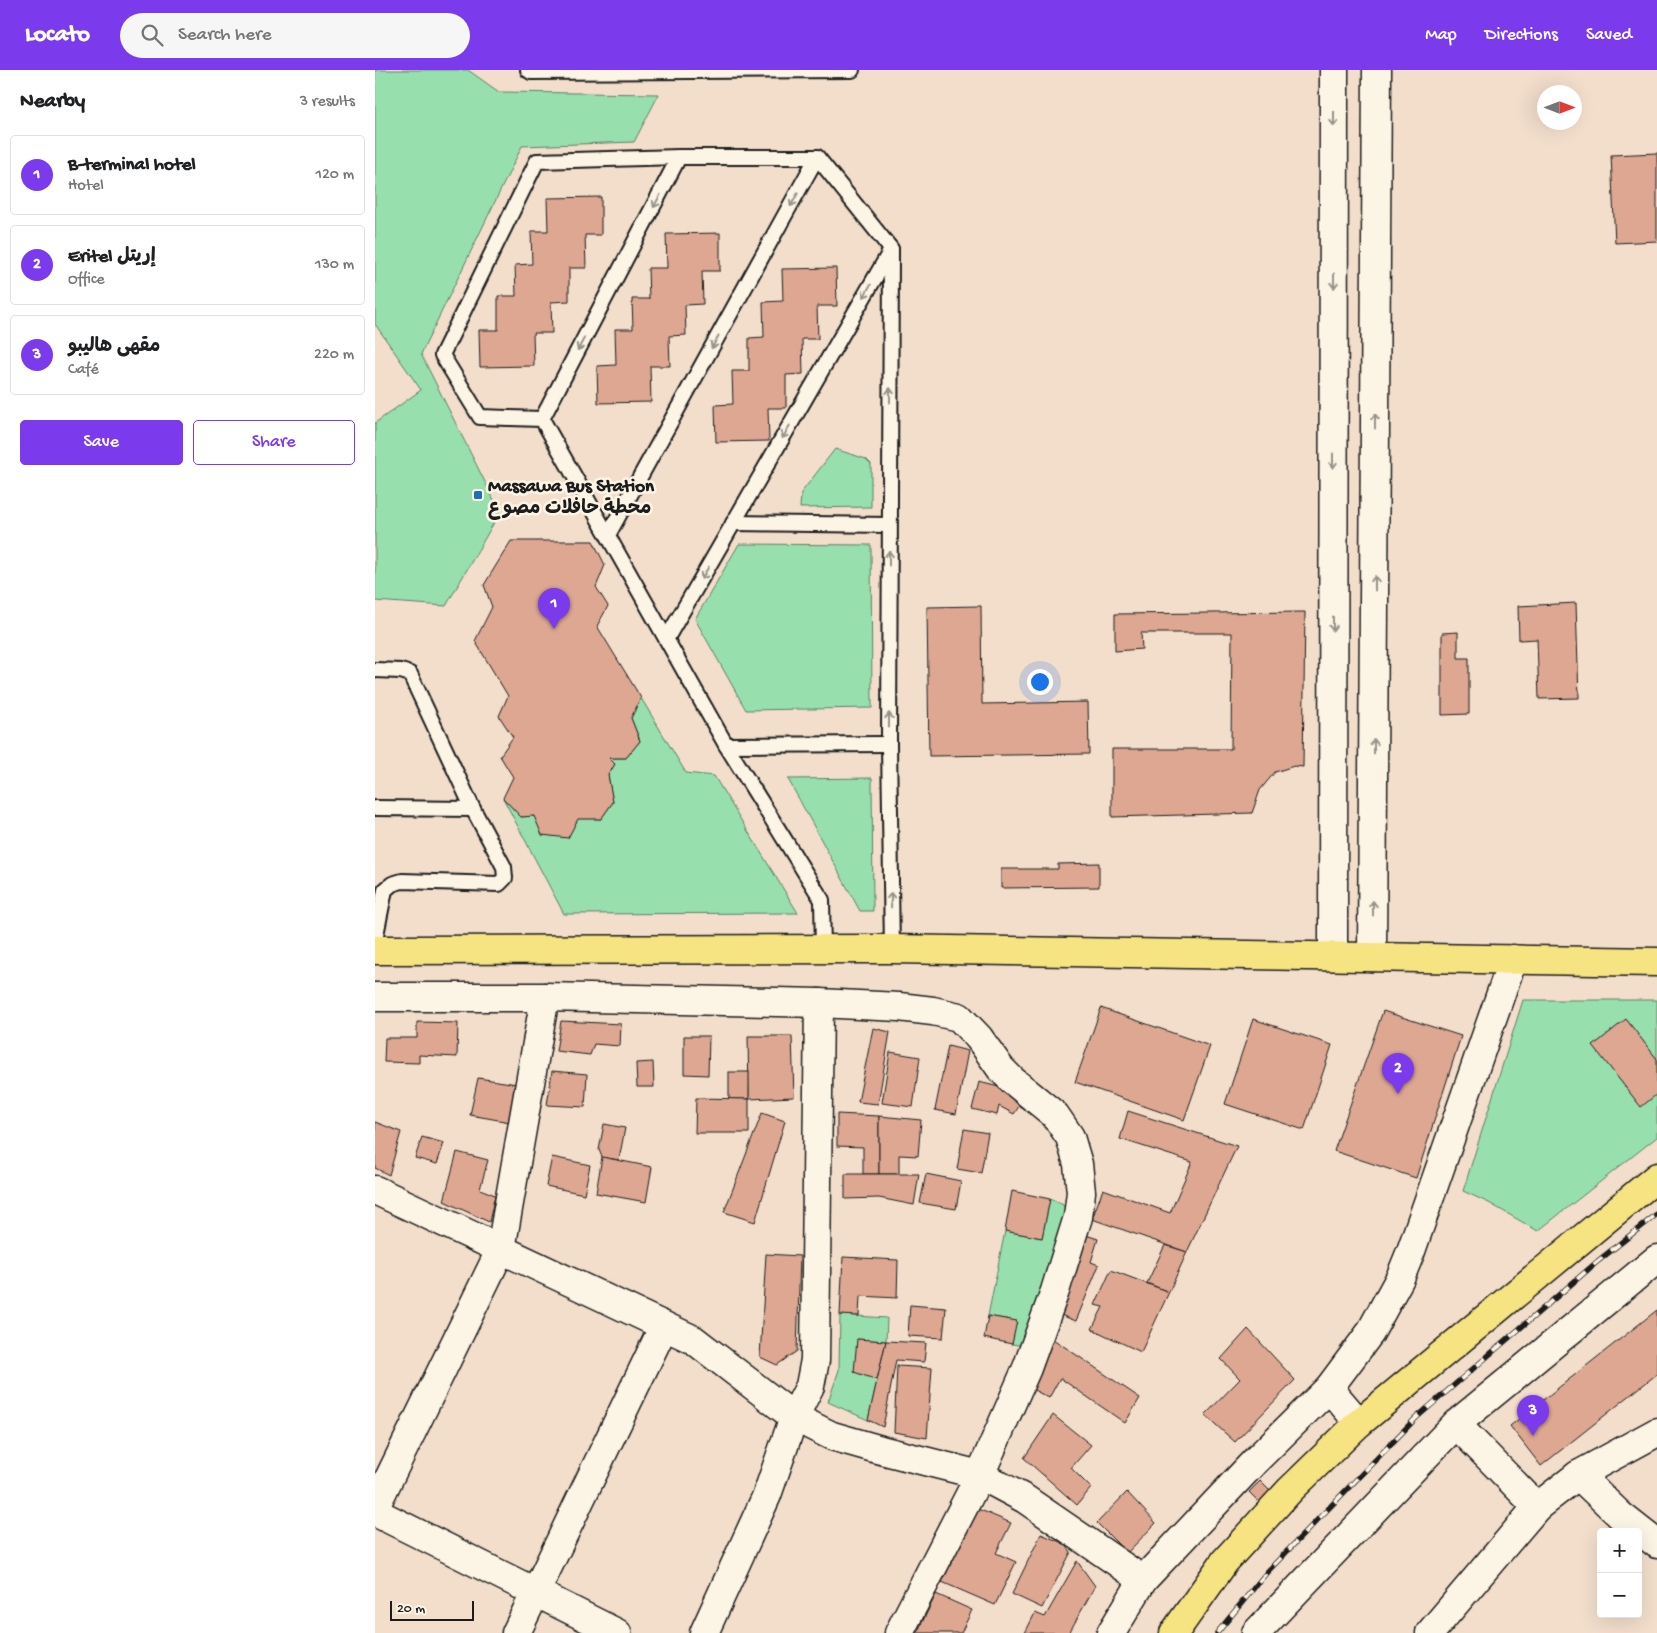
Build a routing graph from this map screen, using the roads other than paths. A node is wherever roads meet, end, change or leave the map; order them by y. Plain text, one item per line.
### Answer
1 (528, 70) edge
2 (852, 70) edge
3 (1334, 70) edge
4 (1377, 70) edge
5 (679, 157) junction
6 (817, 157) junction
7 (891, 249) junction
8 (542, 419) junction
9 (733, 523) junction
10 (889, 525) junction
11 (608, 536) junction
12 (667, 638) junction
13 (375, 670) edge
14 (726, 744) junction
15 (889, 744) junction
16 (375, 808) edge
17 (473, 809) junction
18 (375, 940) edge
19 (823, 949) junction
20 (892, 949) junction
21 (375, 950) edge
22 (1333, 956) junction
23 (1373, 957) junction
24 (1513, 960) junction
25 (1657, 962) edge
26 (375, 997) edge
27 (545, 997) junction
28 (819, 1003) junction
29 (1657, 1177) edge
30 (375, 1190) edge
31 (501, 1250) junction
32 (1657, 1260) edge
33 (664, 1326) junction
34 (1329, 1388) junction
35 (793, 1417) junction
36 (1359, 1422) junction
37 (1455, 1424) junction
38 (1655, 1436) edge
39 (980, 1475) junction
40 (1577, 1475) junction
41 (375, 1507) edge
42 (1537, 1507) junction
43 (375, 1512) edge
44 (1657, 1544) edge
45 (1143, 1580) junction
46 (535, 1592) junction
47 (516, 1633) edge
48 (617, 1633) edge
49 (704, 1633) edge
50 (899, 1633) edge
51 (1111, 1633) edge
52 (1174, 1633) edge
53 (1256, 1633) edge
54 (1430, 1633) edge

1 - 2 lane
3 -> 22 street
23 -> 4 street
5 - 6 lane
5 -> 8 lane
5 - 8 lane
6 - 7 lane
6 -> 11 lane
7 -> 9 lane
10 -> 7 lane
8 - 11 lane
9 - 10 lane
9 -> 12 lane
15 -> 10 lane
11 - 12 lane
12 - 14 lane
13 - 17 lane
14 - 15 lane
14 - 19 lane
20 -> 15 lane
16 - 17 lane
17 - 18 lane
19 - 20 highway
19 - 21 highway
20 - 22 highway
22 - 23 highway
23 - 24 highway
24 - 25 highway
24 - 34 street
26 - 27 street
27 - 28 street
27 - 31 street
28 - 35 street
28 - 39 street
29 - 36 highway
30 - 31 street
31 - 33 street
31 - 41 street
32 - 37 street
33 - 35 street
33 - 46 street
34 - 36 street
34 - 45 street
35 - 39 street
35 - 49 street
36 - 52 highway
37 - 42 street
37 - 53 street
38 - 40 street
39 - 45 street
39 - 50 street
40 - 42 street
40 - 44 street
42 - 54 street
43 - 46 street
45 - 51 street
46 - 47 street
46 - 48 street

